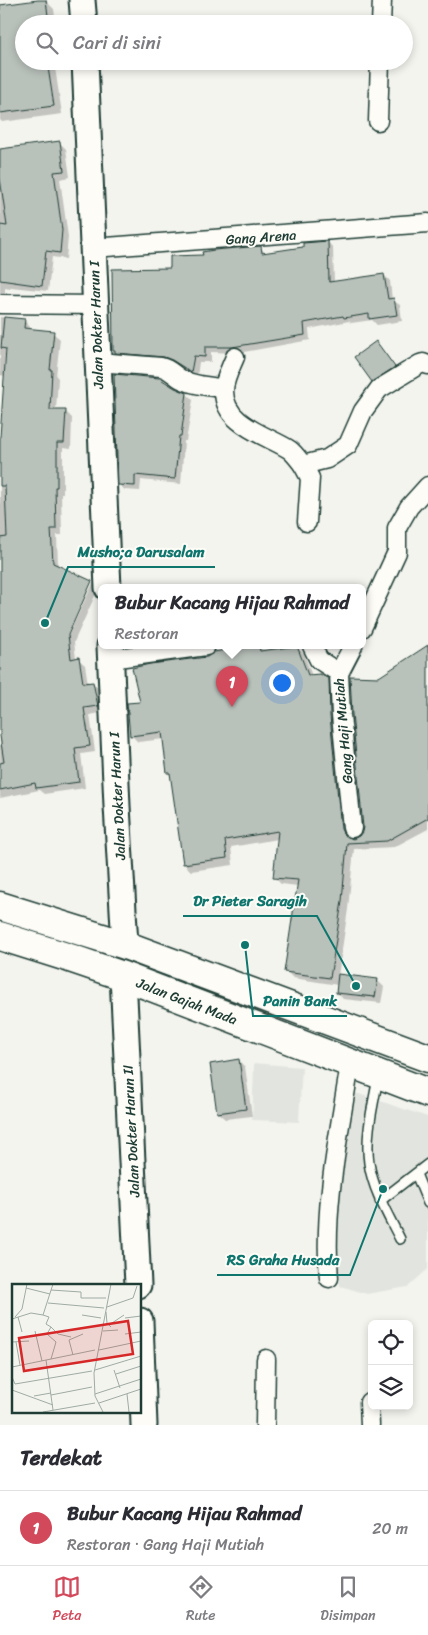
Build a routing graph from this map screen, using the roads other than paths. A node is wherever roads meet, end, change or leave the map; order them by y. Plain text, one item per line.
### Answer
1 (82, 0) edge
2 (382, 0) edge
3 (83, 15) edge
4 (381, 15) edge
5 (85, 70) edge
6 (380, 70) edge
7 (378, 121) dead end
8 (428, 223) edge
9 (93, 248) junction
10 (0, 304) edge
11 (96, 305) junction
12 (235, 357) dead end
13 (98, 362) junction
14 (428, 365) edge
15 (224, 389) junction
16 (303, 465) junction
17 (428, 486) edge
18 (308, 522) dead end
19 (108, 584) edge
20 (366, 620) edge
21 (158, 649) edge
22 (313, 649) edge
23 (351, 649) edge
24 (110, 652) edge
25 (339, 673) junction
26 (352, 828) dead end
27 (0, 906) edge
28 (0, 936) edge
29 (125, 945) junction
30 (123, 976) junction
31 (420, 1055) edge
32 (350, 1064) junction
33 (390, 1079) junction
34 (428, 1093) edge
35 (428, 1164) edge
36 (416, 1174) junction
37 (380, 1201) junction
38 (428, 1203) edge
39 (400, 1239) dead end
40 (329, 1278) dead end
41 (138, 1284) edge
42 (141, 1347) edge
43 (266, 1359) dead end
44 (369, 1410) edge
45 (144, 1425) edge
46 (266, 1425) edge
47 (370, 1425) edge

1 - 3 street
2 - 4 street
5 - 9 street, Jalan Dokter Harun I
6 - 7 street
8 - 9 street, Gang Arena
9 - 11 street, Jalan Dokter Harun I
10 - 11 street
11 - 13 street, Jalan Dokter Harun I
12 - 15 street
13 - 15 street
13 - 19 street, Jalan Dokter Harun I
14 - 16 street
15 - 16 street
16 - 18 street
17 - 20 street
21 - 24 street
22 - 25 street, Gang Haji Mutiah
23 - 25 street
24 - 29 street, Jalan Dokter Harun I
25 - 26 street, Gang Haji Mutiah
27 - 29 main road
28 - 30 main road, Jalan Gajah Mada
29 - 31 main road
30 - 32 main road, Jalan Gajah Mada
30 - 41 street, Jalan Dokter Harun II
31 - 33 main road
32 - 33 main road, Jalan Gajah Mada
32 - 40 street
33 - 34 main road, Jalan Gajah Mada
33 - 37 lane
35 - 36 lane
36 - 37 lane
36 - 38 lane
37 - 39 lane
42 - 45 street
43 - 46 street
44 - 47 street

